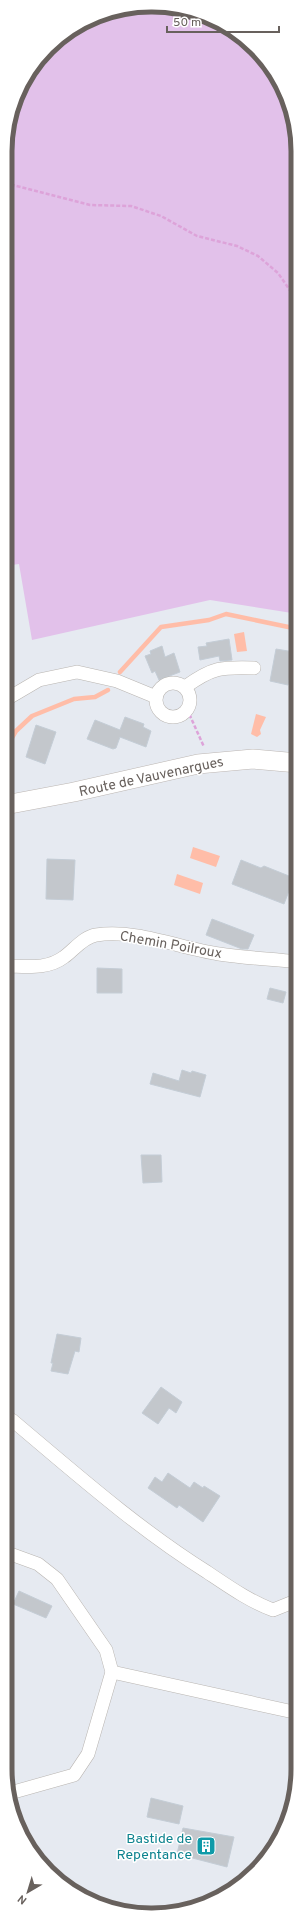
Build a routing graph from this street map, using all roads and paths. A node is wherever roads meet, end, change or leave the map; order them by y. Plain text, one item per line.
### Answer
1 (12, 185) edge
2 (291, 292) edge
3 (254, 668) dead end
4 (185, 687) junction
5 (12, 696) edge
6 (156, 697) junction
7 (187, 709) junction
8 (291, 762) edge
9 (208, 763) junction
10 (12, 804) edge
11 (291, 961) edge
12 (12, 966) edge
13 (12, 1420) dead end
14 (12, 1555) edge
15 (291, 1603) edge
16 (112, 1672) junction
17 (291, 1711) edge
18 (14, 1791) edge

1 - 2 path
3 - 4 street
4 - 6 street
4 - 7 street
5 - 6 street
6 - 7 street
7 - 9 path
8 - 9 main road, Route de Vauvenargues
9 - 10 main road, Route de Vauvenargues
11 - 12 street, Chemin Poilroux
13 - 15 street
14 - 16 street
16 - 17 street
16 - 18 street

